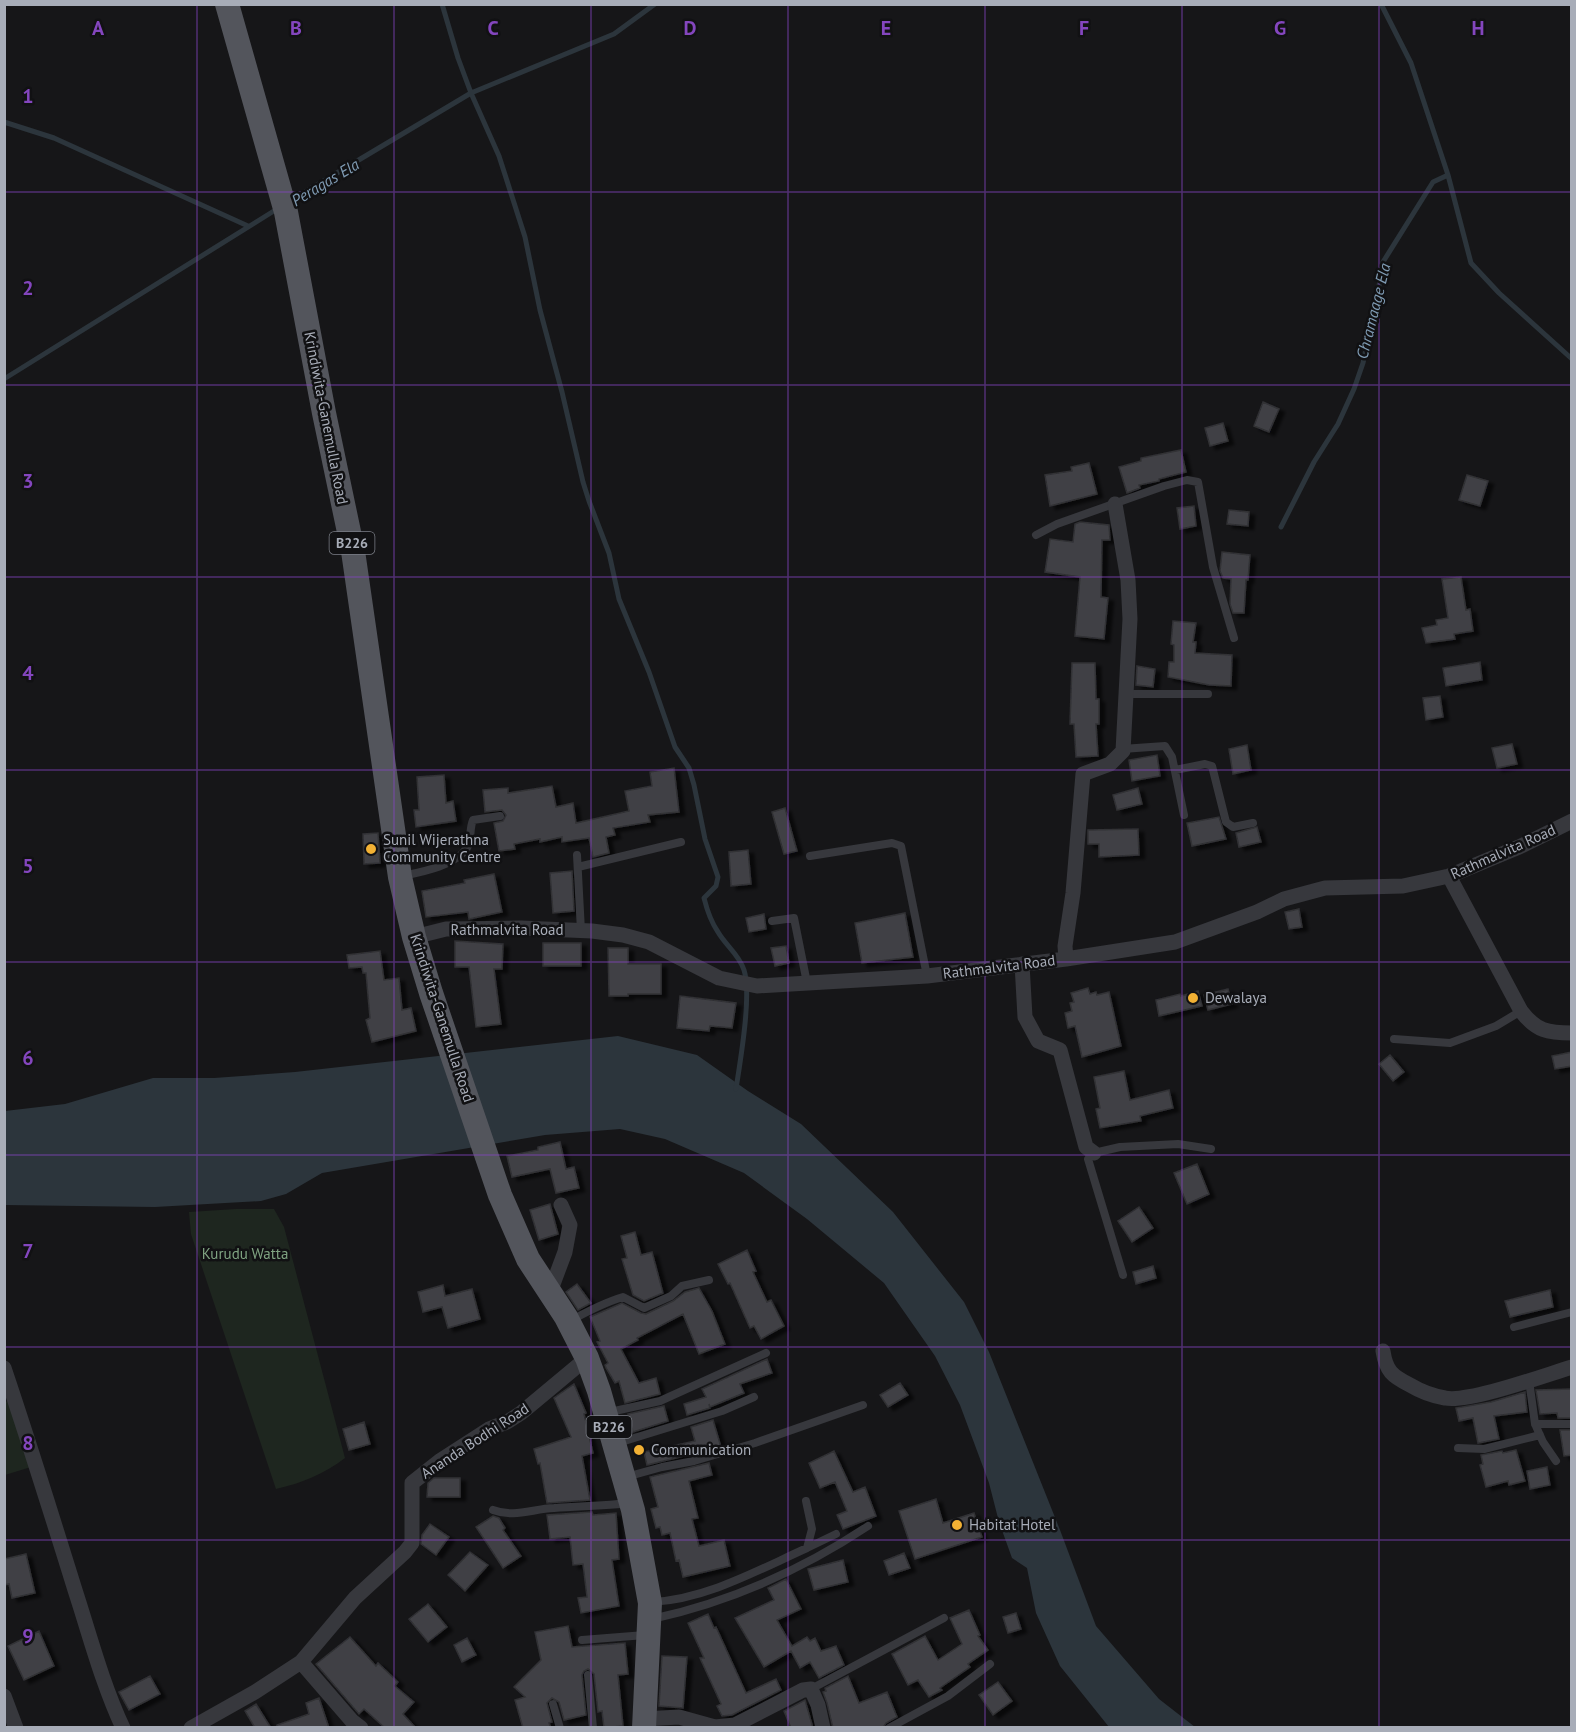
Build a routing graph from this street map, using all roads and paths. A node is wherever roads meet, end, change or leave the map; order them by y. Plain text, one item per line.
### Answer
1 (227, 4) edge
2 (1115, 504) junction
3 (1036, 535) dead end
4 (1234, 638) dead end
5 (1126, 694) junction
6 (1208, 694) dead end
7 (1122, 749) junction
8 (1175, 770) junction
9 (1184, 815) dead end
10 (500, 816) dead end
11 (1572, 821) edge
12 (1253, 823) dead end
13 (681, 842) dead end
14 (577, 855) dead end
15 (810, 856) dead end
16 (578, 867) junction
17 (1449, 876) junction
18 (400, 877) junction
19 (772, 921) dead end
20 (581, 931) junction
21 (414, 937) junction
22 (1066, 958) junction
23 (1022, 964) junction
24 (927, 976) junction
25 (807, 983) junction
26 (1521, 1011) junction
27 (1572, 1033) edge
28 (1394, 1039) dead end
29 (1211, 1149) dead end
30 (1094, 1153) junction
31 (561, 1205) dead end
32 (1123, 1275) dead end
33 (709, 1280) dead end
34 (550, 1292) junction
35 (1572, 1312) edge
36 (569, 1322) junction
37 (1514, 1327) dead end
38 (1383, 1351) dead end
39 (766, 1353) dead end
40 (587, 1358) junction
41 (1572, 1367) edge
42 (4, 1368) edge
43 (1529, 1380) junction
44 (754, 1396) dead end
45 (863, 1405) dead end
46 (605, 1413) junction
47 (1535, 1424) junction
48 (1572, 1424) edge
49 (1540, 1435) junction
50 (614, 1444) junction
51 (1458, 1448) dead end
52 (1556, 1461) dead end
53 (625, 1478) junction
54 (806, 1501) dead end
55 (631, 1503) junction
56 (493, 1510) dead end
57 (868, 1526) dead end
58 (836, 1534) dead end
59 (807, 1548) junction
60 (944, 1618) dead end
61 (650, 1619) junction
62 (582, 1640) dead end
63 (302, 1662) junction
64 (990, 1664) dead end
65 (588, 1675) dead end
66 (811, 1689) junction
67 (4, 1696) edge
68 (553, 1704) dead end
69 (644, 1723) edge
70 (193, 1727) edge
71 (16, 1728) edge
72 (123, 1728) edge
73 (361, 1728) edge
74 (560, 1728) edge
75 (593, 1728) edge
76 (823, 1728) edge
77 (889, 1728) edge

1 - 18 main road, Krindiwita-Ganemulla Road / B226
2 - 3 lane
2 - 4 lane
2 - 5 street
5 - 6 lane
5 - 7 street
7 - 8 lane
7 - 22 street
8 - 9 lane
8 - 12 lane
10 - 18 lane
11 - 17 street, Rathmalvita Road
13 - 16 lane
14 - 16 lane
15 - 24 lane
16 - 20 lane
17 - 22 street, Rathmalvita Road
17 - 26 street
18 - 21 main road, Krindiwita-Ganemulla Road / B226
19 - 25 lane
20 - 21 street, Rathmalvita Road
20 - 25 street, Rathmalvita Road
21 - 34 main road, Krindiwita-Ganemulla Road / B226
22 - 23 street, Rathmalvita Road
23 - 24 street, Rathmalvita Road
23 - 30 street
24 - 25 street, Rathmalvita Road
26 - 27 street
26 - 28 lane
29 - 30 lane
30 - 32 lane
31 - 34 street
33 - 36 lane
34 - 36 main road, Krindiwita-Ganemulla Road / B226
35 - 37 lane
36 - 40 main road, Krindiwita-Ganemulla Road / B226
38 - 43 street
39 - 46 lane
40 - 46 main road, Krindiwita-Ganemulla Road / B226
40 - 63 street, Ananda Bodhi Road
41 - 43 street
42 - 72 street
43 - 47 lane
44 - 50 lane
45 - 53 lane
46 - 50 main road, Krindiwita-Ganemulla Road / B226
47 - 48 lane
47 - 49 lane
49 - 51 lane
49 - 52 lane
50 - 53 main road, Krindiwita-Ganemulla Road / B226
53 - 55 main road, Krindiwita-Ganemulla Road / B226
54 - 59 lane
55 - 56 lane
55 - 61 main road, Krindiwita-Ganemulla Road / B226
57 - 61 lane
58 - 59 lane
59 - 61 lane
60 - 66 lane
61 - 62 lane
61 - 69 main road, Krindiwita-Ganemulla Road / B226
63 - 70 street, Ananda Bodhi Road
63 - 73 street
64 - 77 lane
65 - 75 lane
66 - 69 street
66 - 76 street
67 - 71 street
68 - 74 lane

